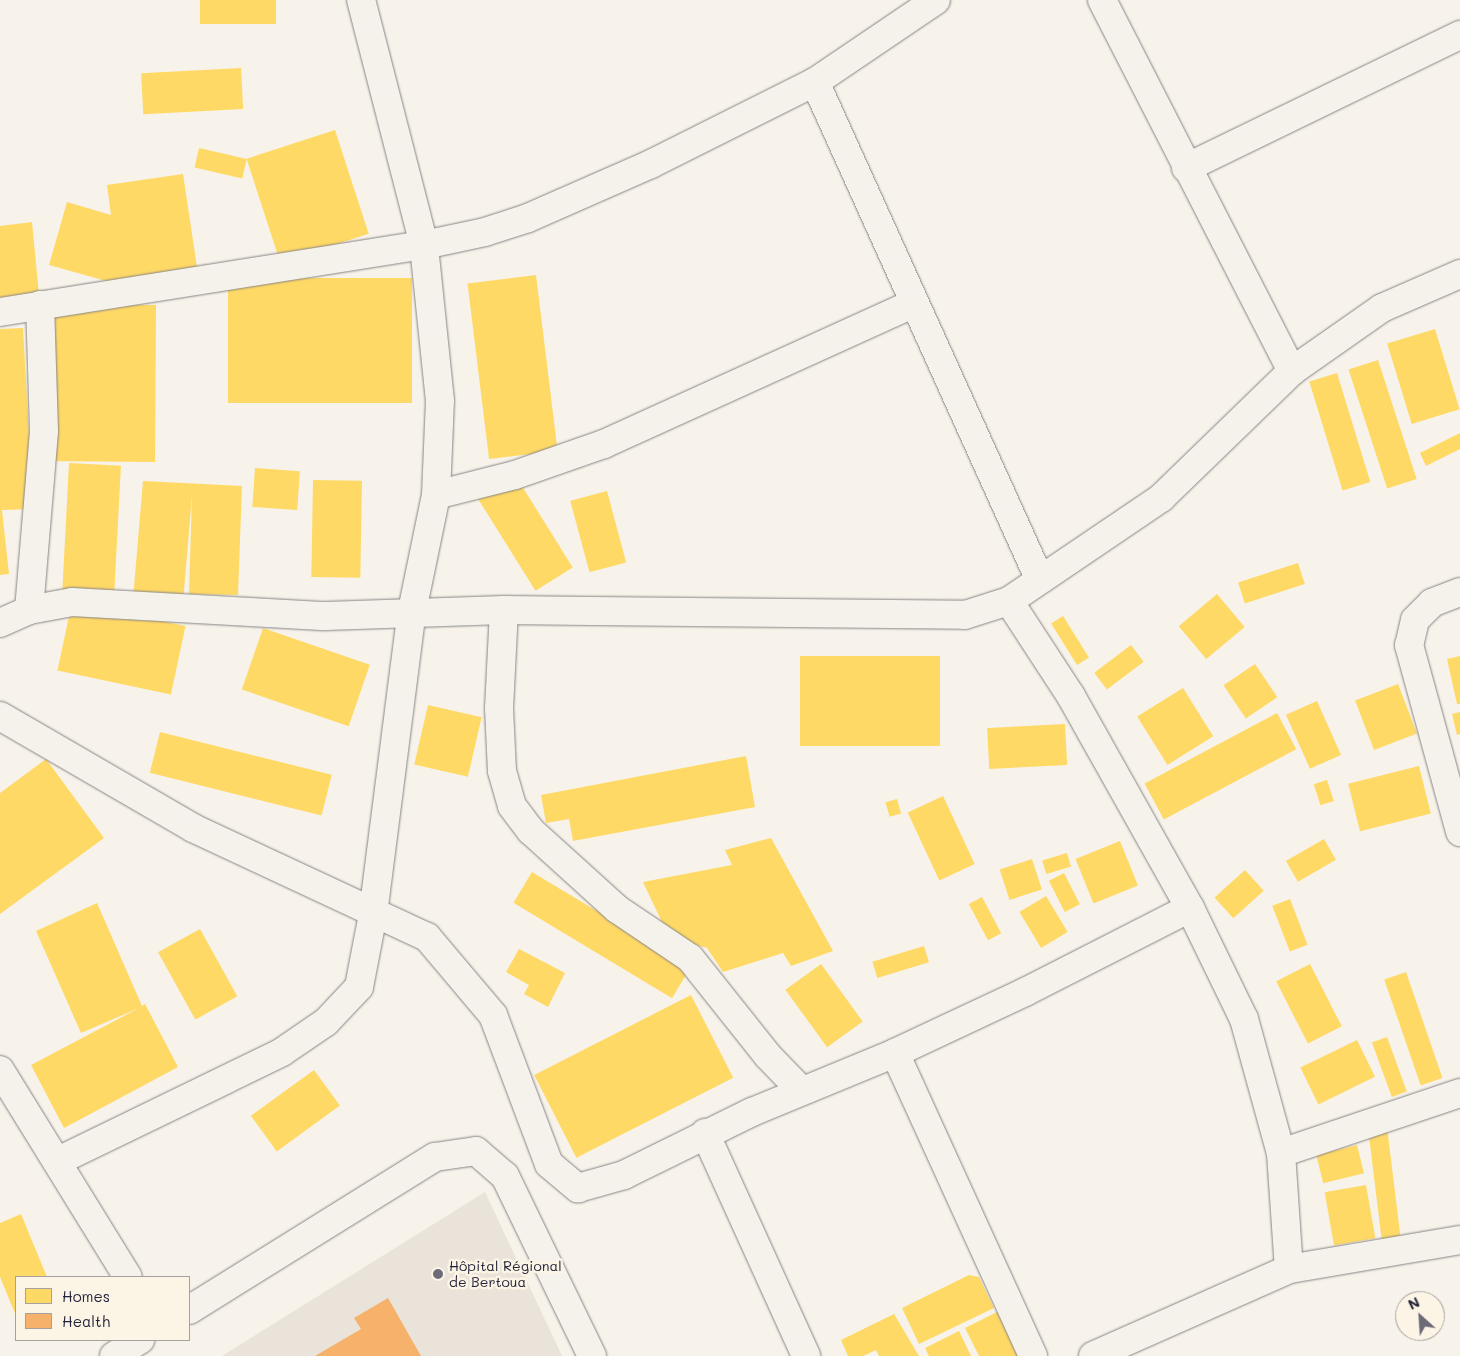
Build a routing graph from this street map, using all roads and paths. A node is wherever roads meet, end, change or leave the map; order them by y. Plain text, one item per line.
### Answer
1 (361, 0) edge
2 (936, 0) edge
3 (1102, 0) edge
4 (1460, 35) edge
5 (815, 82) junction
6 (1186, 168) junction
7 (424, 245) junction
8 (1460, 274) edge
9 (915, 303) junction
10 (40, 305) junction
11 (0, 312) edge
12 (1292, 371) junction
13 (436, 495) junction
14 (1040, 580) junction
15 (1460, 592) edge
16 (1009, 601) junction
17 (29, 610) junction
18 (504, 610) junction
19 (412, 611) junction
20 (0, 623) edge
21 (0, 716) edge
22 (1460, 832) edge
23 (1190, 908) junction
24 (373, 914) junction
25 (895, 1053) junction
26 (0, 1070) edge
27 (801, 1090) junction
28 (1460, 1093) edge
29 (705, 1133) junction
30 (1281, 1152) junction
31 (58, 1162) junction
32 (1460, 1240) edge
33 (1289, 1269) junction
34 (127, 1276) edge
35 (190, 1309) edge
36 (138, 1341) edge
37 (114, 1356) edge
38 (592, 1356) edge
39 (806, 1356) edge
40 (1033, 1356) edge
41 (1093, 1356) edge

1 - 7 street
2 - 5 street
3 - 6 street
4 - 6 street
5 - 7 street
5 - 9 street
6 - 12 street
7 - 10 street
7 - 13 street
8 - 12 street
9 - 13 street
9 - 14 street
10 - 11 street
10 - 17 street
12 - 14 street
13 - 19 street
14 - 16 street
15 - 22 street
16 - 18 street
16 - 23 street
17 - 19 street
17 - 20 street
18 - 19 street
18 - 27 street
19 - 24 street
21 - 24 street
23 - 25 street
23 - 30 street
24 - 29 street
24 - 31 street
25 - 27 street
25 - 40 street
26 - 31 street
27 - 29 street
28 - 30 street
29 - 39 street
30 - 33 street
31 - 34 street
32 - 33 street
33 - 41 street
35 - 38 street
36 - 37 street

